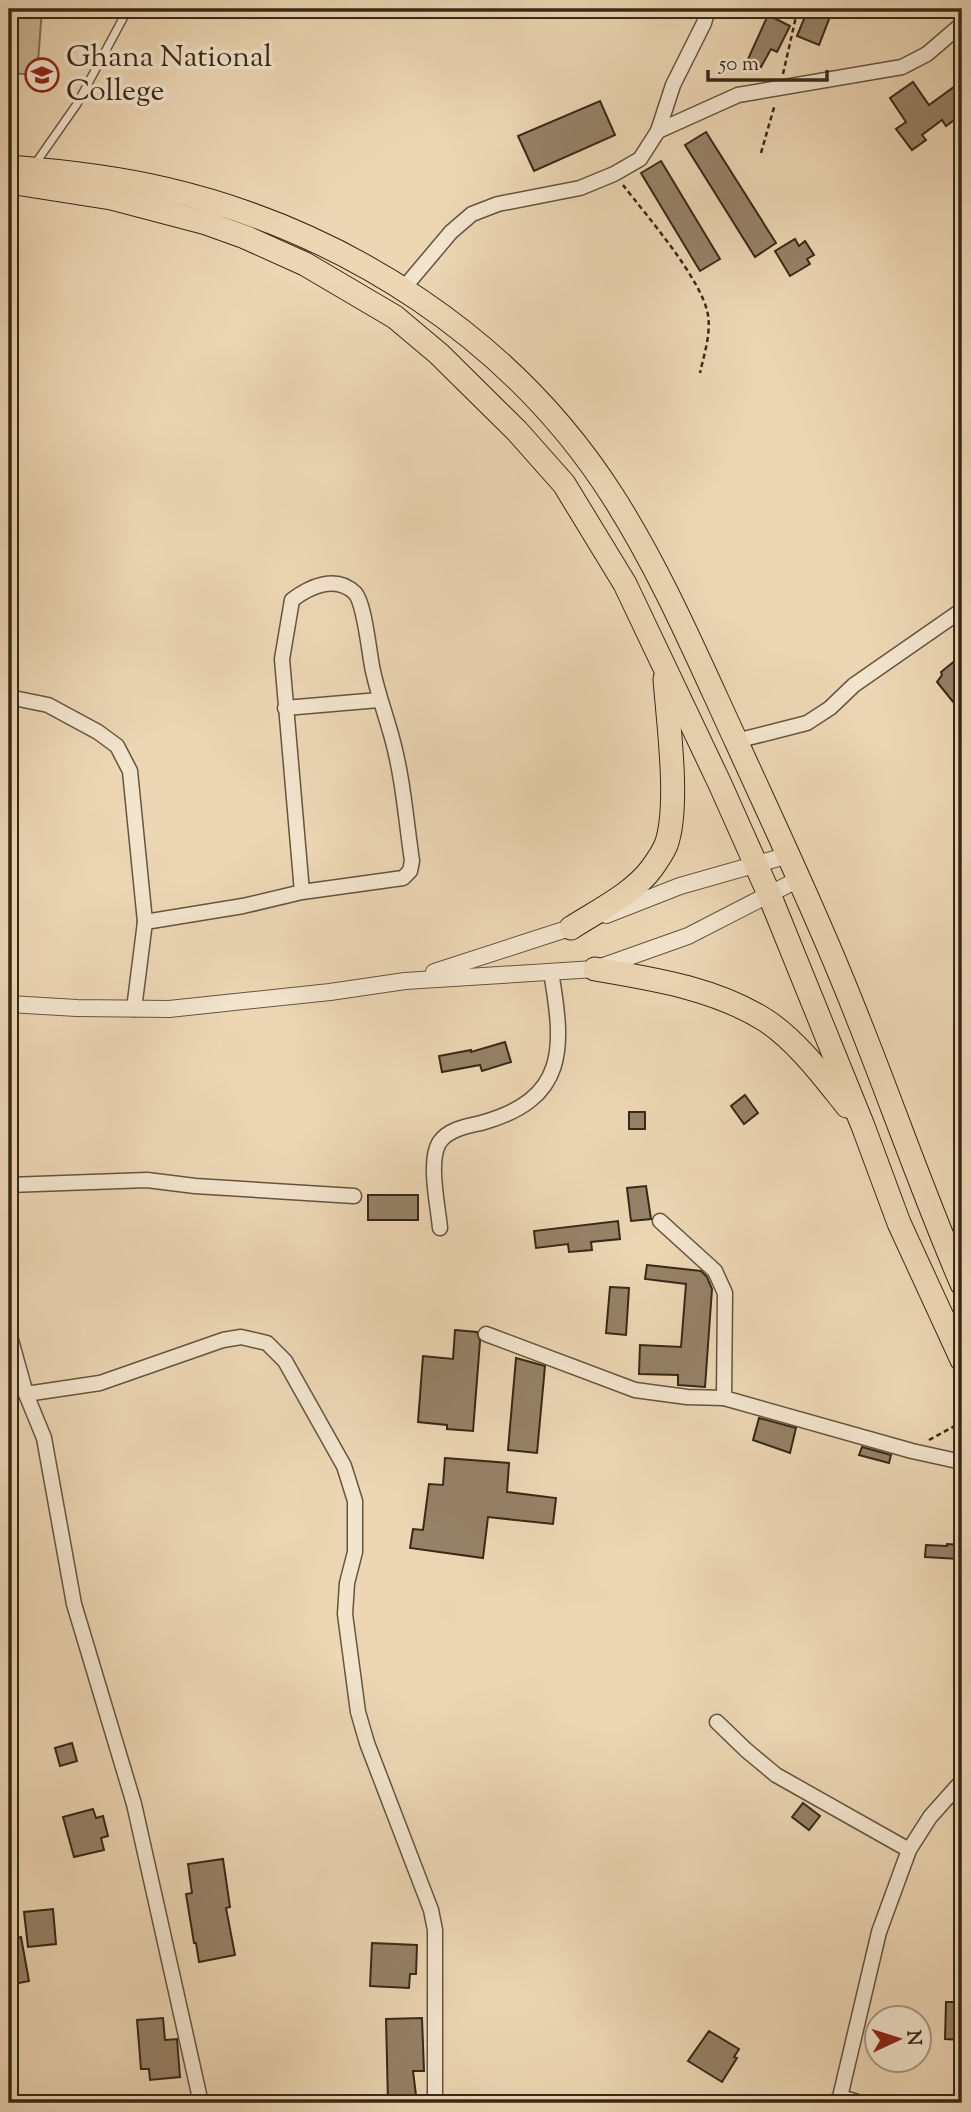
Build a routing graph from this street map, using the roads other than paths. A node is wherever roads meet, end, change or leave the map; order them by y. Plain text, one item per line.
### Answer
1 (128, 9) edge
2 (708, 9) edge
3 (962, 24) edge
4 (658, 131) junction
5 (20, 168) edge
6 (9, 182) edge
7 (403, 289) junction
8 (962, 610) edge
9 (664, 666) junction
10 (9, 697) edge
11 (379, 700) junction
12 (285, 708) junction
13 (736, 741) junction
14 (789, 855) junction
15 (756, 864) junction
16 (799, 879) junction
17 (303, 892) junction
18 (769, 894) junction
19 (145, 922) junction
20 (571, 929) junction
21 (595, 969) junction
22 (551, 972) junction
23 (405, 981) junction
24 (9, 1004) edge
25 (134, 1009) junction
26 (863, 1126) junction
27 (9, 1185) edge
28 (354, 1196) dead end
29 (660, 1221) dead end
30 (440, 1228) dead end
31 (962, 1284) edge
32 (9, 1333) edge
33 (486, 1334) dead end
34 (962, 1360) edge
35 (26, 1394) junction
36 (724, 1398) junction
37 (962, 1462) edge
38 (717, 1722) dead end
39 (962, 1781) edge
40 (909, 1850) junction
41 (837, 2100) edge
42 (962, 2101) edge
43 (201, 2103) edge
44 (435, 2103) edge
45 (861, 2103) edge
46 (955, 2103) edge

1 - 5 lane
2 - 4 street
3 - 4 street
4 - 7 street
5 - 7 highway
6 - 9 highway
7 - 13 highway
8 - 13 street
9 - 15 highway
9 - 20 highway
10 - 19 street
11 - 12 street
11 - 12 street
11 - 17 street
12 - 17 street
13 - 14 highway
14 - 15 street
14 - 16 highway
15 - 18 highway
15 - 20 street
16 - 18 street
16 - 31 highway
17 - 19 street
18 - 21 street
18 - 26 highway
19 - 25 street
20 - 23 street
21 - 22 street
21 - 26 highway
22 - 23 street
22 - 30 street
23 - 25 street
24 - 25 street
26 - 34 highway
27 - 28 street
29 - 36 street
32 - 35 street
33 - 36 street
35 - 43 street
35 - 44 street
36 - 37 street
38 - 40 street
39 - 40 street
40 - 41 street
41 - 45 street
42 - 46 street

